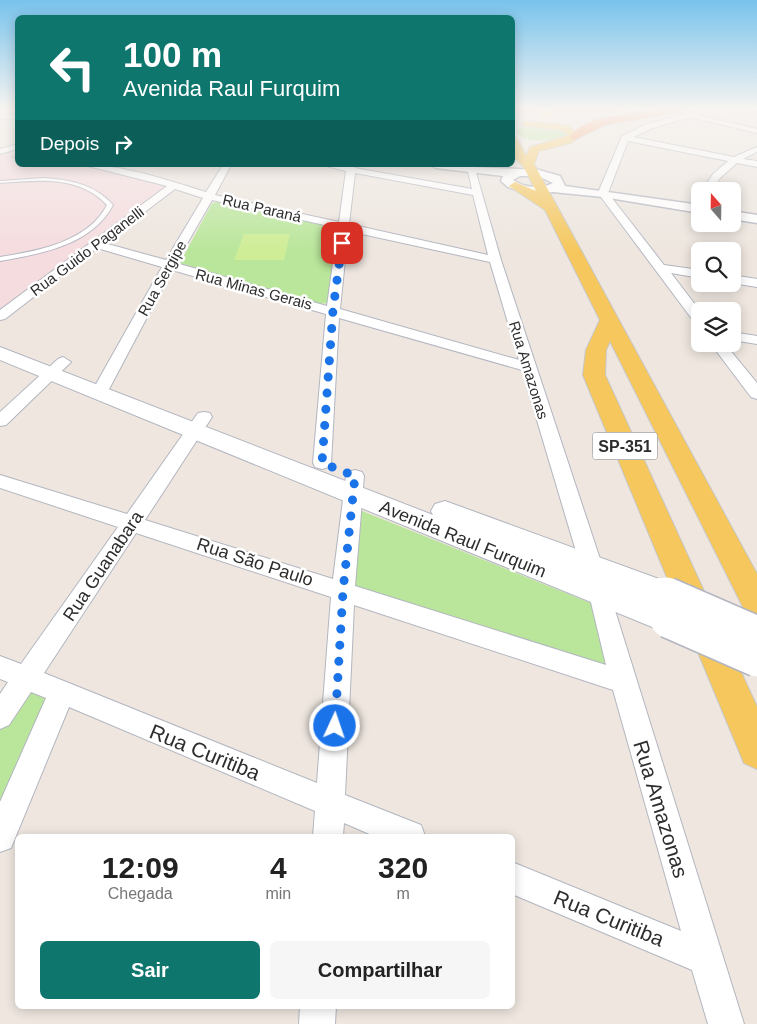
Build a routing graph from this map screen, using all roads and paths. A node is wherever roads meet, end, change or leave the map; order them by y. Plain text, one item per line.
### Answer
1 (526, 157) edge
2 (531, 157) edge
3 (619, 157) edge
4 (722, 157) edge
5 (738, 157) edge
6 (733, 159) junction
7 (528, 163) junction
8 (757, 164) edge
9 (98, 167) edge
10 (227, 167) edge
11 (350, 167) edge
12 (441, 167) edge
13 (149, 168) dead end
14 (132, 174) junction
15 (514, 179) junction
16 (0, 182) edge
17 (475, 182) junction
18 (712, 182) edge
19 (551, 185) junction
20 (173, 186) junction
21 (606, 193) junction
22 (208, 196) junction
23 (691, 207) edge
24 (551, 208) junction
25 (741, 216) edge
26 (757, 219) edge
27 (344, 226) junction
28 (563, 230) junction
29 (96, 244) junction
30 (0, 259) edge
31 (495, 260) junction
32 (168, 265) junction
33 (660, 268) junction
34 (691, 273) edge
35 (741, 280) edge
36 (757, 283) edge
37 (691, 308) edge
38 (333, 310) junction
39 (0, 316) edge
40 (609, 320) junction
41 (0, 337) edge
42 (741, 337) edge
43 (757, 340) edge
44 (724, 352) edge
45 (0, 354) edge
46 (527, 367) junction
47 (57, 368) junction
48 (103, 386) junction
49 (757, 394) edge
50 (0, 421) edge
51 (199, 424) junction
52 (322, 463) junction
53 (0, 481) edge
54 (354, 486) junction
55 (133, 523) junction
56 (596, 581) junction
57 (343, 591) junction
58 (757, 604) edge
59 (664, 606) junction
60 (757, 634) edge
61 (757, 660) edge
62 (0, 667) edge
63 (26, 678) junction
64 (623, 682) junction
65 (62, 692) junction
66 (0, 716) edge
67 (757, 750) edge
68 (330, 803) junction
69 (328, 834) edge
70 (405, 834) edge
71 (0, 837) edge
72 (515, 879) edge
73 (706, 958) junction
74 (318, 1009) edge
75 (317, 1024) edge
76 (726, 1024) edge

1 - 7 main road, SP-351
2 - 7 main road, SP-351
3 - 21 street
4 - 6 street
5 - 6 street
6 - 8 street
6 - 18 street
7 - 15 main road
7 - 19 main road, SP-351
9 - 14 street, Rua Paraná
10 - 22 street, Rua Sergipe
11 - 17 street
11 - 27 street
12 - 17 street
13 - 14 street
14 - 20 street, Rua Paraná
15 - 17 street
15 - 19 street
15 - 24 main road
16 - 30 lane
17 - 31 street, Rua Amazonas
19 - 21 street
19 - 24 main road, SP-351
19 - 28 main road
20 - 22 street, Rua Paraná
20 - 29 street, Rua Guido Paganelli
21 - 23 street
21 - 33 street
22 - 27 street, Rua Paraná
22 - 32 street, Rua Sergipe
24 - 28 main road, SP-351
25 - 26 street
27 - 31 street, Rua Paraná
27 - 38 street
28 - 40 main road, SP-351
29 - 32 street, Rua Minas Gerais
29 - 39 street, Rua Guido Paganelli
31 - 46 street, Rua Amazonas
32 - 38 street, Rua Minas Gerais
32 - 48 street, Rua Sergipe
33 - 34 street
33 - 37 street
35 - 36 street
38 - 46 street, Rua Minas Gerais
38 - 52 street
40 - 58 main road, SP-351
40 - 67 main road, SP-351
41 - 47 main road, Avenida Raul Furquim
42 - 43 street
44 - 49 street
45 - 47 main road, Avenida Raul Furquim
46 - 56 street, Rua Amazonas
47 - 48 main road, Avenida Raul Furquim
47 - 50 street
48 - 51 main road, Avenida Raul Furquim
51 - 52 main road, Avenida Raul Furquim
51 - 54 main road, Avenida Raul Furquim
51 - 55 street, Rua Guanabara
52 - 54 main road, Avenida Raul Furquim
53 - 55 street, Rua São Paulo
54 - 56 main road, Avenida Raul Furquim
54 - 57 street
55 - 57 street, Rua São Paulo
55 - 63 street, Rua Guanabara
56 - 59 main road, Avenida Raul Furquim
56 - 64 street, Rua Amazonas
57 - 64 street, Rua São Paulo
57 - 68 street
59 - 60 main road, Avenida Raul Furquim, bridge
59 - 61 main road, Avenida Raul Furquim, bridge
62 - 63 street, Rua Curitiba
63 - 65 street, Rua Curitiba
63 - 66 street, Rua Guanabara
64 - 73 street, Rua Amazonas
65 - 68 street, Rua Curitiba
65 - 71 street
68 - 69 street
68 - 70 street, Rua Curitiba
72 - 73 street, Rua Curitiba
73 - 76 street, Rua Amazonas
74 - 75 street

